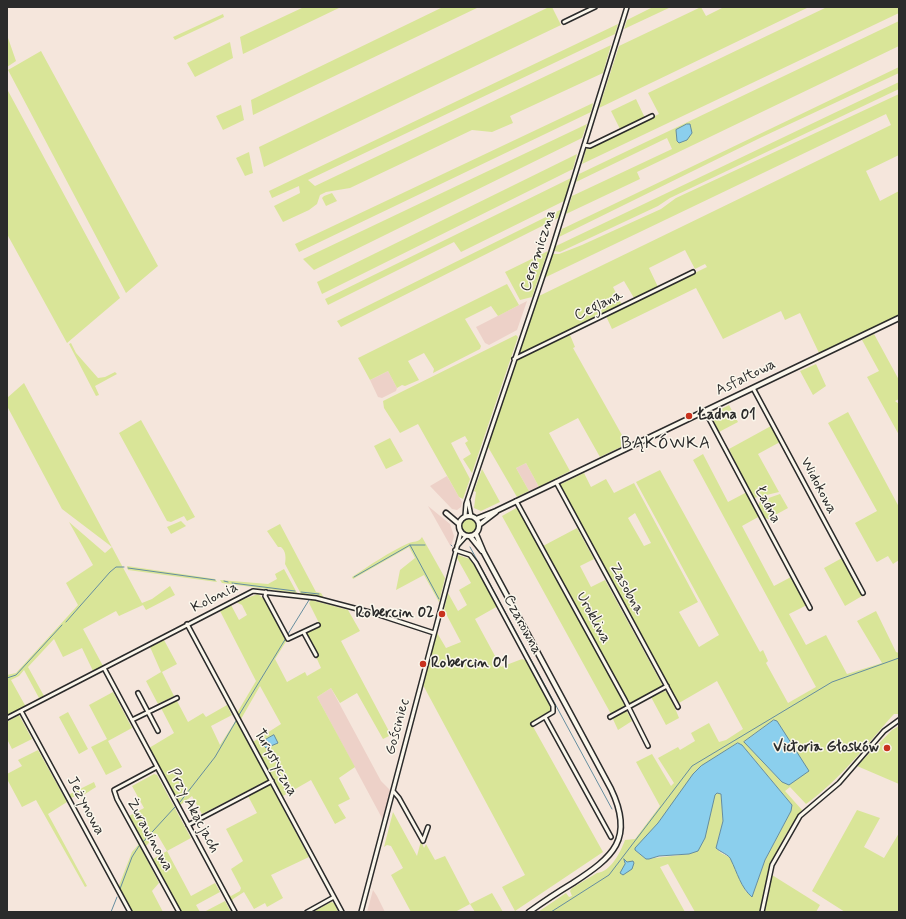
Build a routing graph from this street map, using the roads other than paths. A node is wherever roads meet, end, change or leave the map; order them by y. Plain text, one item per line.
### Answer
1 (595, 7) edge
2 (627, 7) edge
3 (564, 22) dead end
4 (652, 116) dead end
5 (584, 145) junction
6 (693, 272) dead end
7 (899, 318) edge
8 (514, 359) junction
9 (753, 388) junction
10 (705, 411) junction
11 (556, 482) junction
12 (468, 501) junction
13 (516, 501) junction
14 (496, 511) junction
15 (471, 516) junction
16 (463, 518) junction
17 (476, 519) junction
18 (459, 524) junction
19 (479, 525) junction
20 (461, 532) junction
21 (476, 534) junction
22 (468, 536) junction
23 (455, 549) junction
24 (484, 553) junction
25 (266, 592) junction
26 (863, 593) dead end
27 (810, 608) dead end
28 (188, 624) junction
29 (318, 625) dead end
30 (304, 633) junction
31 (434, 633) junction
32 (316, 655) dead end
33 (104, 668) junction
34 (667, 686) junction
35 (138, 693) dead end
36 (176, 698) dead end
37 (627, 707) junction
38 (678, 707) dead end
39 (21, 711) junction
40 (148, 712) junction
41 (610, 716) dead end
42 (545, 717) junction
43 (7, 718) edge
44 (132, 720) junction
45 (899, 720) edge
46 (533, 724) dead end
47 (158, 731) dead end
48 (648, 746) dead end
49 (157, 767) junction
50 (272, 781) junction
51 (393, 791) junction
52 (188, 825) junction
53 (428, 827) dead end
54 (611, 837) dead end
55 (334, 897) junction
56 (130, 912) edge
57 (179, 912) edge
58 (235, 912) edge
59 (306, 912) edge
60 (342, 912) edge
61 (361, 912) edge
62 (529, 912) edge
63 (762, 912) edge

1 - 3 street
2 - 5 street, Ceramiczna
4 - 5 street
5 - 8 street, Ceramiczna
6 - 8 street, Ceglana
7 - 9 street, Asfaltowa
8 - 12 street, Ceramiczna
9 - 10 street, Asfaltowa
9 - 26 street, Widokowa
10 - 11 street, Asfaltowa
10 - 27 street, Ładna
11 - 13 street, Asfaltowa
11 - 34 street, Zasobna
12 - 15 street, Ceramiczna
12 - 16 street, Ceramiczna
13 - 14 street, Asfaltowa
13 - 37 street, Urokliwa
14 - 17 street, Asfaltowa
14 - 19 street, Asfaltowa
15 - 16 street
15 - 17 street
16 - 18 street
16 - 18 street
17 - 19 street
18 - 20 street
19 - 21 street
20 - 22 street
20 - 23 street, Gościniec
21 - 22 street
21 - 24 street
22 - 23 street, Gościniec
22 - 24 street
23 - 31 street, Gościniec
23 - 42 street, Czarowna
24 - 62 street
25 - 28 street, Kolonia
25 - 30 street
25 - 31 street, Kolonia
28 - 33 street, Kolonia
28 - 50 street, Turystyczna
29 - 30 street
30 - 32 street
31 - 51 street, Gościniec
33 - 39 street, Kolonia
33 - 44 street, Przy Akacjach
34 - 37 street
34 - 38 street, Zasobna
35 - 40 street
36 - 40 street
37 - 41 street
37 - 48 street, Urokliwa
39 - 43 street, Kolonia
39 - 56 street, Jeżynowa
40 - 44 street
40 - 47 street
42 - 46 street
42 - 54 street
44 - 49 street, Przy Akacjach
45 - 63 street
49 - 52 street, Przy Akacjach
49 - 57 street, Żurawinowa
50 - 52 street
50 - 55 street, Turystyczna
51 - 53 street
51 - 61 street, Gościniec
52 - 58 street, Przy Akacjach
55 - 59 street
55 - 60 street, Turystyczna

